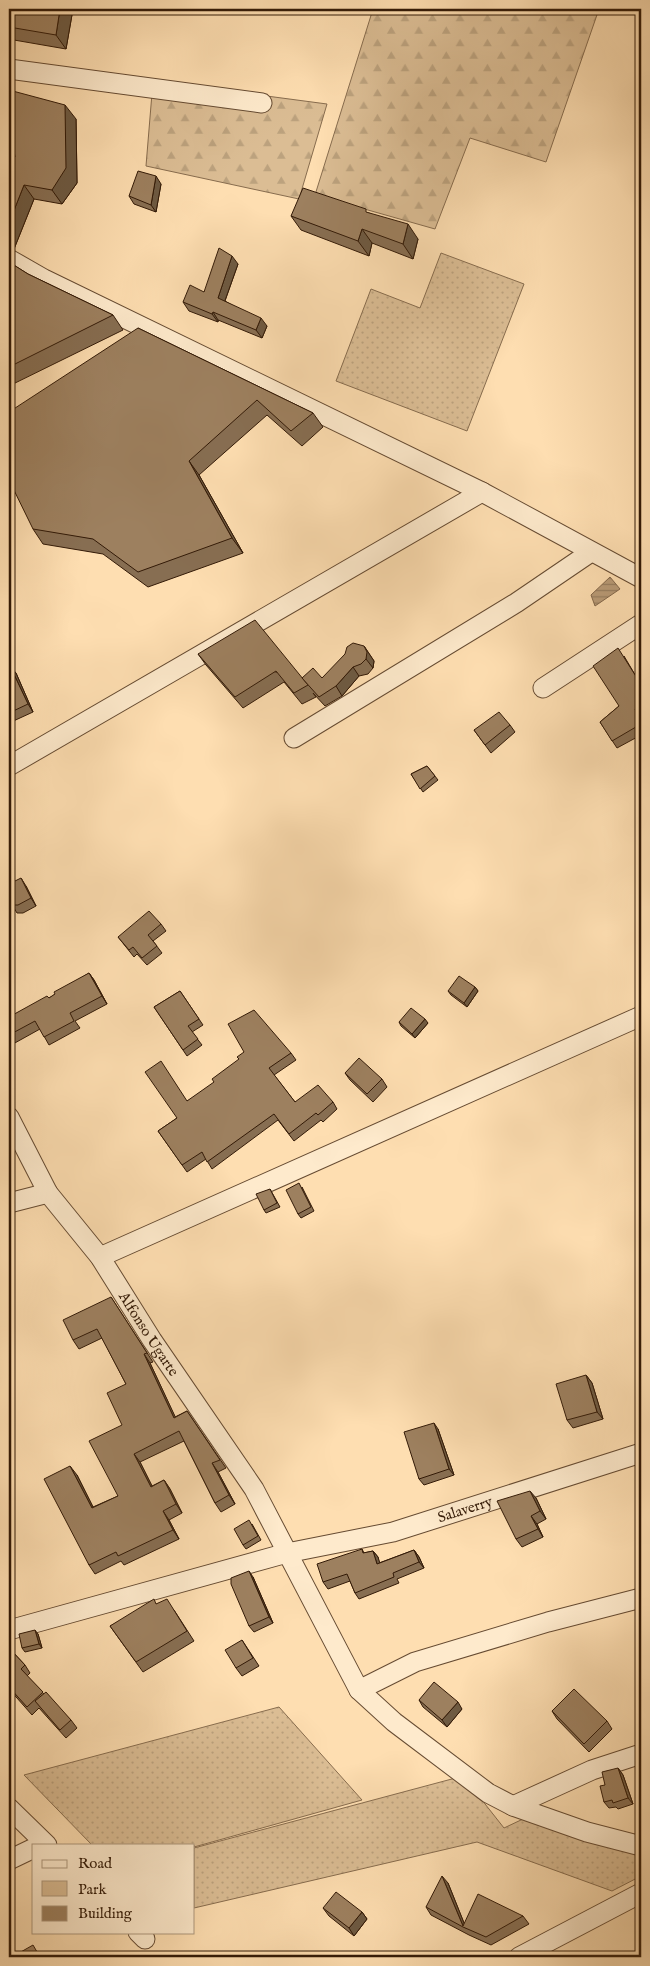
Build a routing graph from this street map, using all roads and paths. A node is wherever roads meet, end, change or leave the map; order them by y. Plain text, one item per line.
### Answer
1 (9, 69) edge
2 (262, 102) dead end
3 (9, 259) edge
4 (482, 492) junction
5 (591, 552) junction
6 (641, 578) edge
7 (641, 624) edge
8 (543, 688) dead end
9 (294, 738) dead end
10 (9, 766) edge
11 (641, 1016) edge
12 (9, 1117) edge
13 (48, 1193) junction
14 (9, 1203) edge
15 (100, 1257) junction
16 (641, 1453) edge
17 (287, 1553) junction
18 (641, 1598) edge
19 (9, 1630) edge
20 (359, 1690) junction
21 (641, 1754) edge
22 (512, 1806) junction
23 (9, 1808) edge
24 (41, 1844) edge
25 (641, 1846) edge
26 (32, 1850) edge
27 (9, 1860) edge
28 (641, 1893) edge
29 (519, 1957) edge

1 - 2 street
3 - 4 street
4 - 5 street
4 - 10 street
5 - 6 street
5 - 9 street
7 - 8 street
11 - 15 street
12 - 13 street, Alfonso Ugarte
13 - 14 street
13 - 15 street, Alfonso Ugarte
15 - 17 street, Alfonso Ugarte
16 - 17 street, Salaverry
17 - 19 street, Salaverry
17 - 20 street, Alfonso Ugarte
18 - 20 street
20 - 22 street, Alfonso Ugarte
21 - 22 street
22 - 25 street, Alfonso Ugarte
23 - 24 street
26 - 27 street
28 - 29 street

